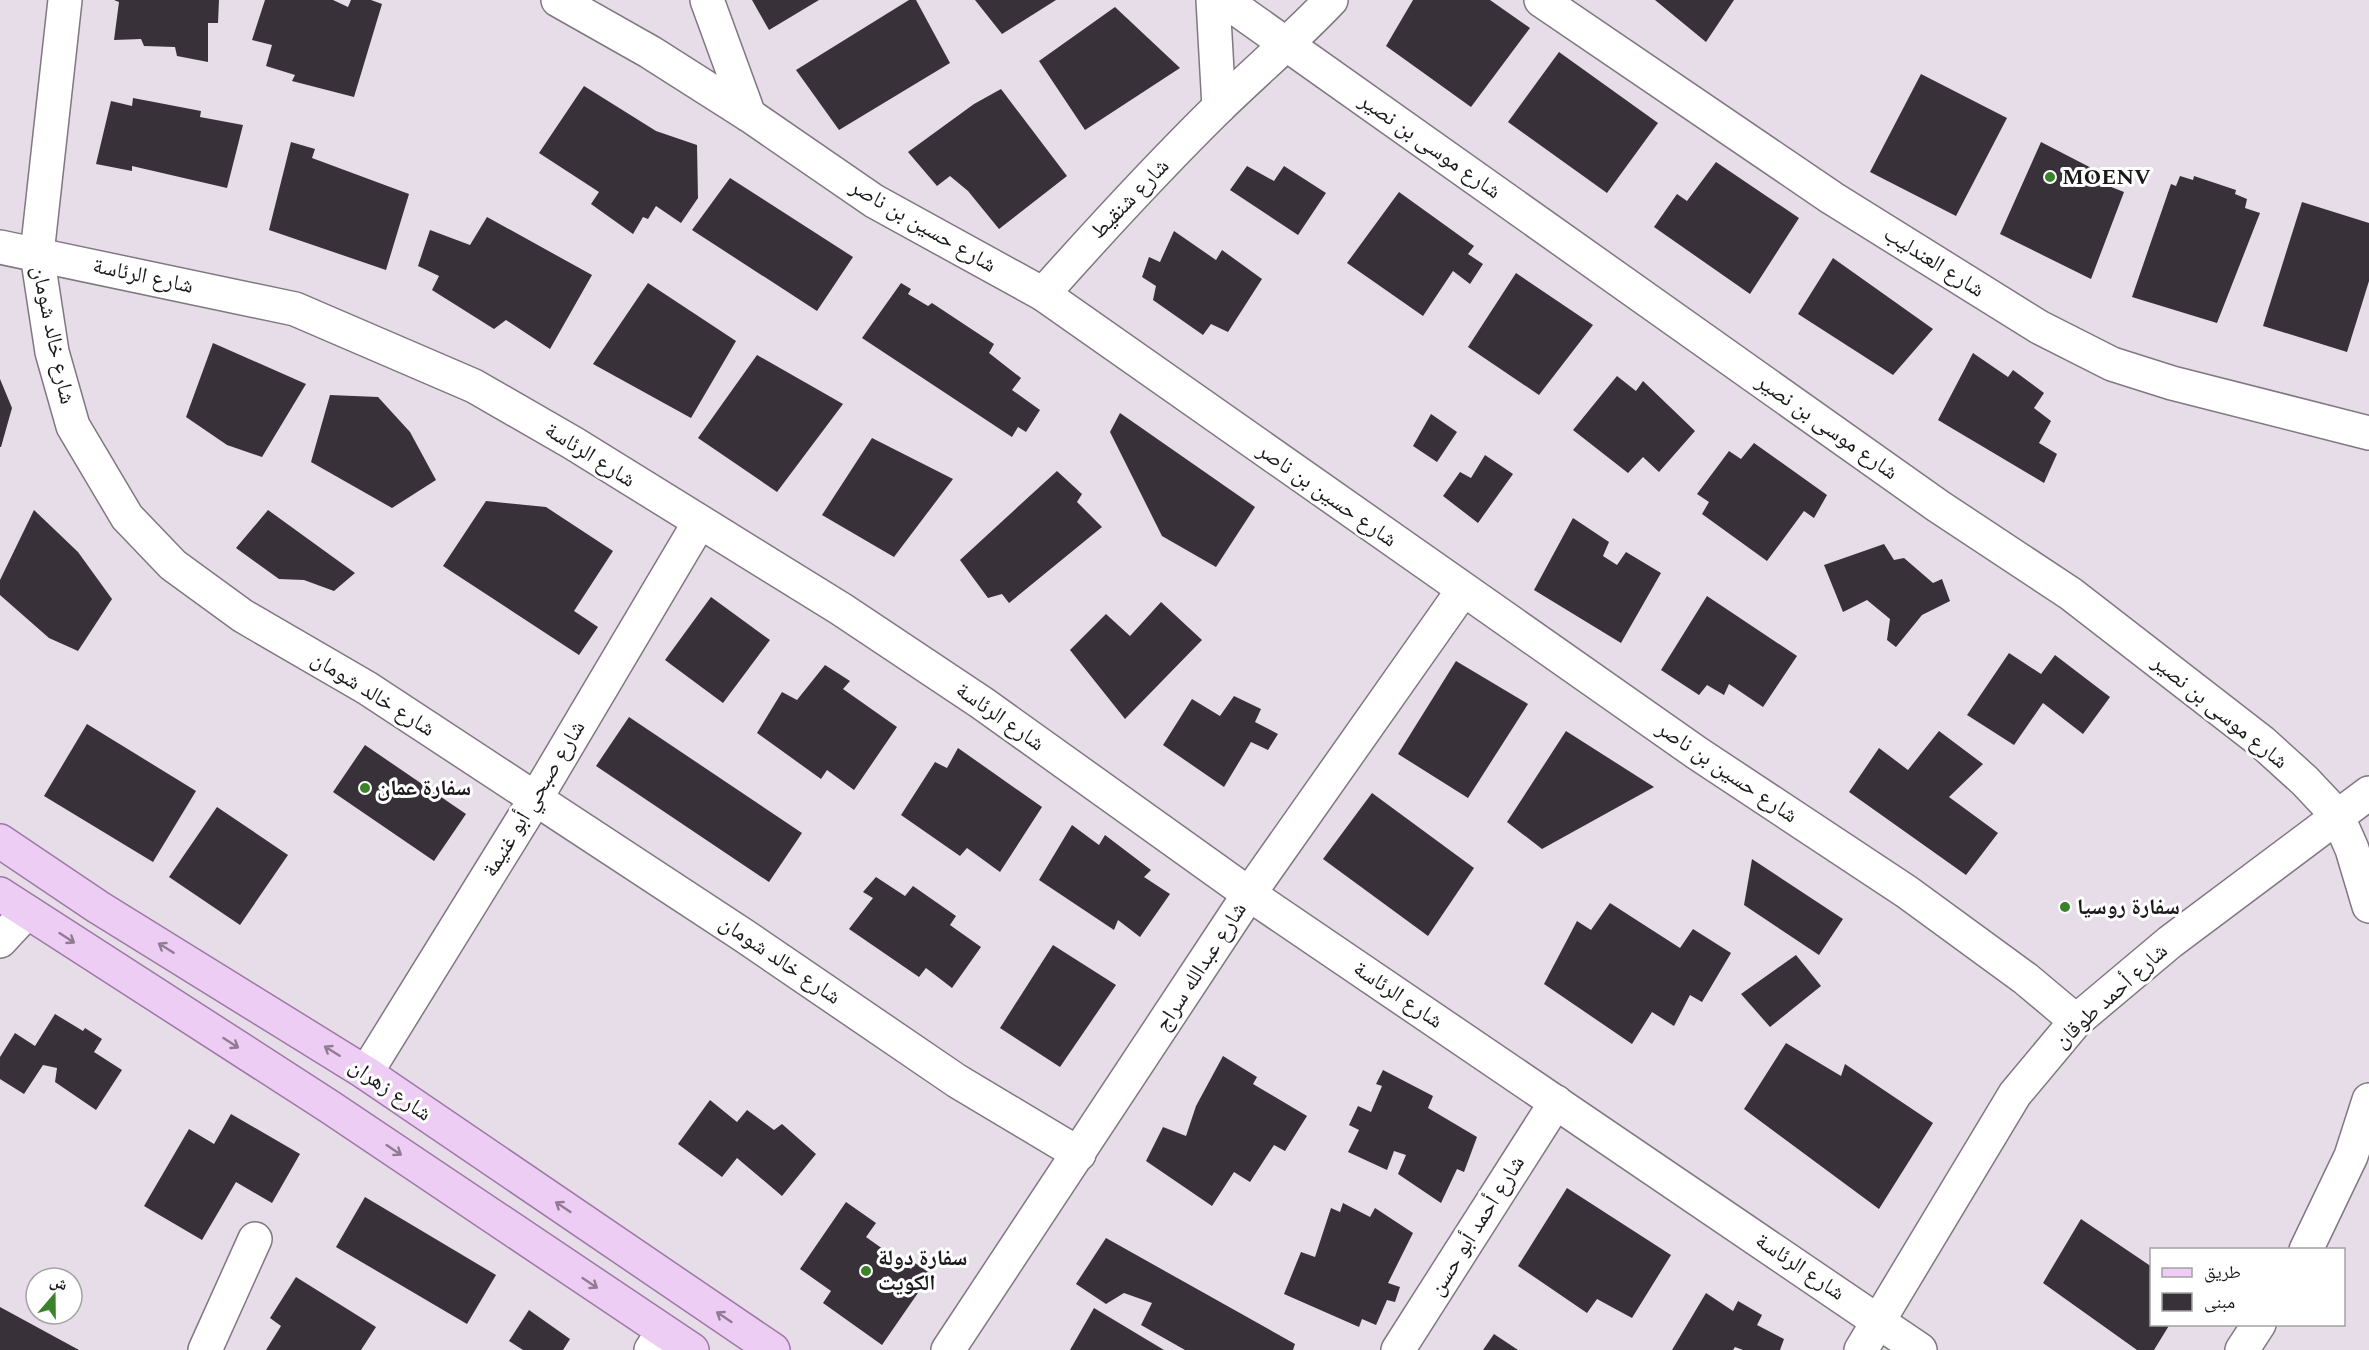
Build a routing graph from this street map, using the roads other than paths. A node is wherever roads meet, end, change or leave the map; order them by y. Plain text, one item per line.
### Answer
1 (65, 0) edge
2 (558, 0) edge
3 (707, 0) edge
4 (1214, 0) edge
5 (1224, 0) edge
6 (1331, 0) edge
7 (1541, 0) edge
8 (1288, 45) junction
9 (1219, 107) junction
10 (749, 115) junction
11 (0, 247) edge
12 (37, 254) junction
13 (1043, 294) junction
14 (2369, 433) edge
15 (699, 523) junction
16 (1463, 590) junction
17 (2369, 793) edge
18 (536, 798) junction
19 (2337, 816) junction
20 (0, 841) edge
21 (0, 894) edge
22 (1249, 894) junction
23 (2369, 906) edge
24 (27, 912) junction
25 (0, 940) edge
26 (2076, 1021) junction
27 (366, 1073) junction
28 (2369, 1100) edge
29 (1556, 1102) junction
30 (1079, 1154) junction
31 (255, 1239) dead end
32 (2307, 1248) edge
33 (1880, 1321) junction
34 (2258, 1326) edge
35 (657, 1341) edge
36 (205, 1350) edge
37 (692, 1350) edge
38 (772, 1350) edge
39 (948, 1350) edge
40 (1398, 1350) edge
41 (1861, 1350) edge
42 (1920, 1350) edge
43 (2242, 1350) edge

1 - 12 street, شارع خالد شومان
2 - 10 street, شارع حسين بن ناصر
3 - 10 street
4 - 9 street
5 - 8 street, شارع موسى بن نصير
6 - 8 street, شارع شنقيط
7 - 14 street, شارع العندليب
8 - 9 street, شارع شنقيط
8 - 19 street, شارع موسى بن نصير
9 - 13 street, شارع شنقيط
10 - 13 street, شارع حسين بن ناصر
11 - 12 street, شارع الرئاسة
12 - 15 street, شارع الرئاسة
12 - 18 street, شارع خالد شومان
13 - 16 street, شارع حسين بن ناصر
15 - 18 street, شارع صبحي أبو غنيمة
15 - 22 street, شارع الرئاسة
16 - 22 street, شارع عبدالله سراج
16 - 26 street, شارع حسين بن ناصر
17 - 19 street, شارع أحمد طوقان
18 - 27 street, شارع صبحي أبو غنيمة
18 - 30 street, شارع خالد شومان
19 - 23 street, شارع موسى بن نصير
19 - 26 street, شارع أحمد طوقان
27 -> 20 main road, شارع زهران
21 - 24 main road
22 - 29 street, شارع الرئاسة
22 - 30 street, شارع عبدالله سراج
24 - 25 street
24 -> 35 main road
26 - 33 street, شارع أحمد طوقان
38 -> 27 main road, شارع زهران
28 - 32 street
29 - 33 street, شارع الرئاسة
29 - 40 street, شارع أحمد أبو حسن
30 - 39 street, شارع عبدالله سراج
31 - 36 street
33 - 41 street, شارع أحمد طوقان
33 - 42 street, شارع الرئاسة
34 - 43 street
35 - 37 main road

